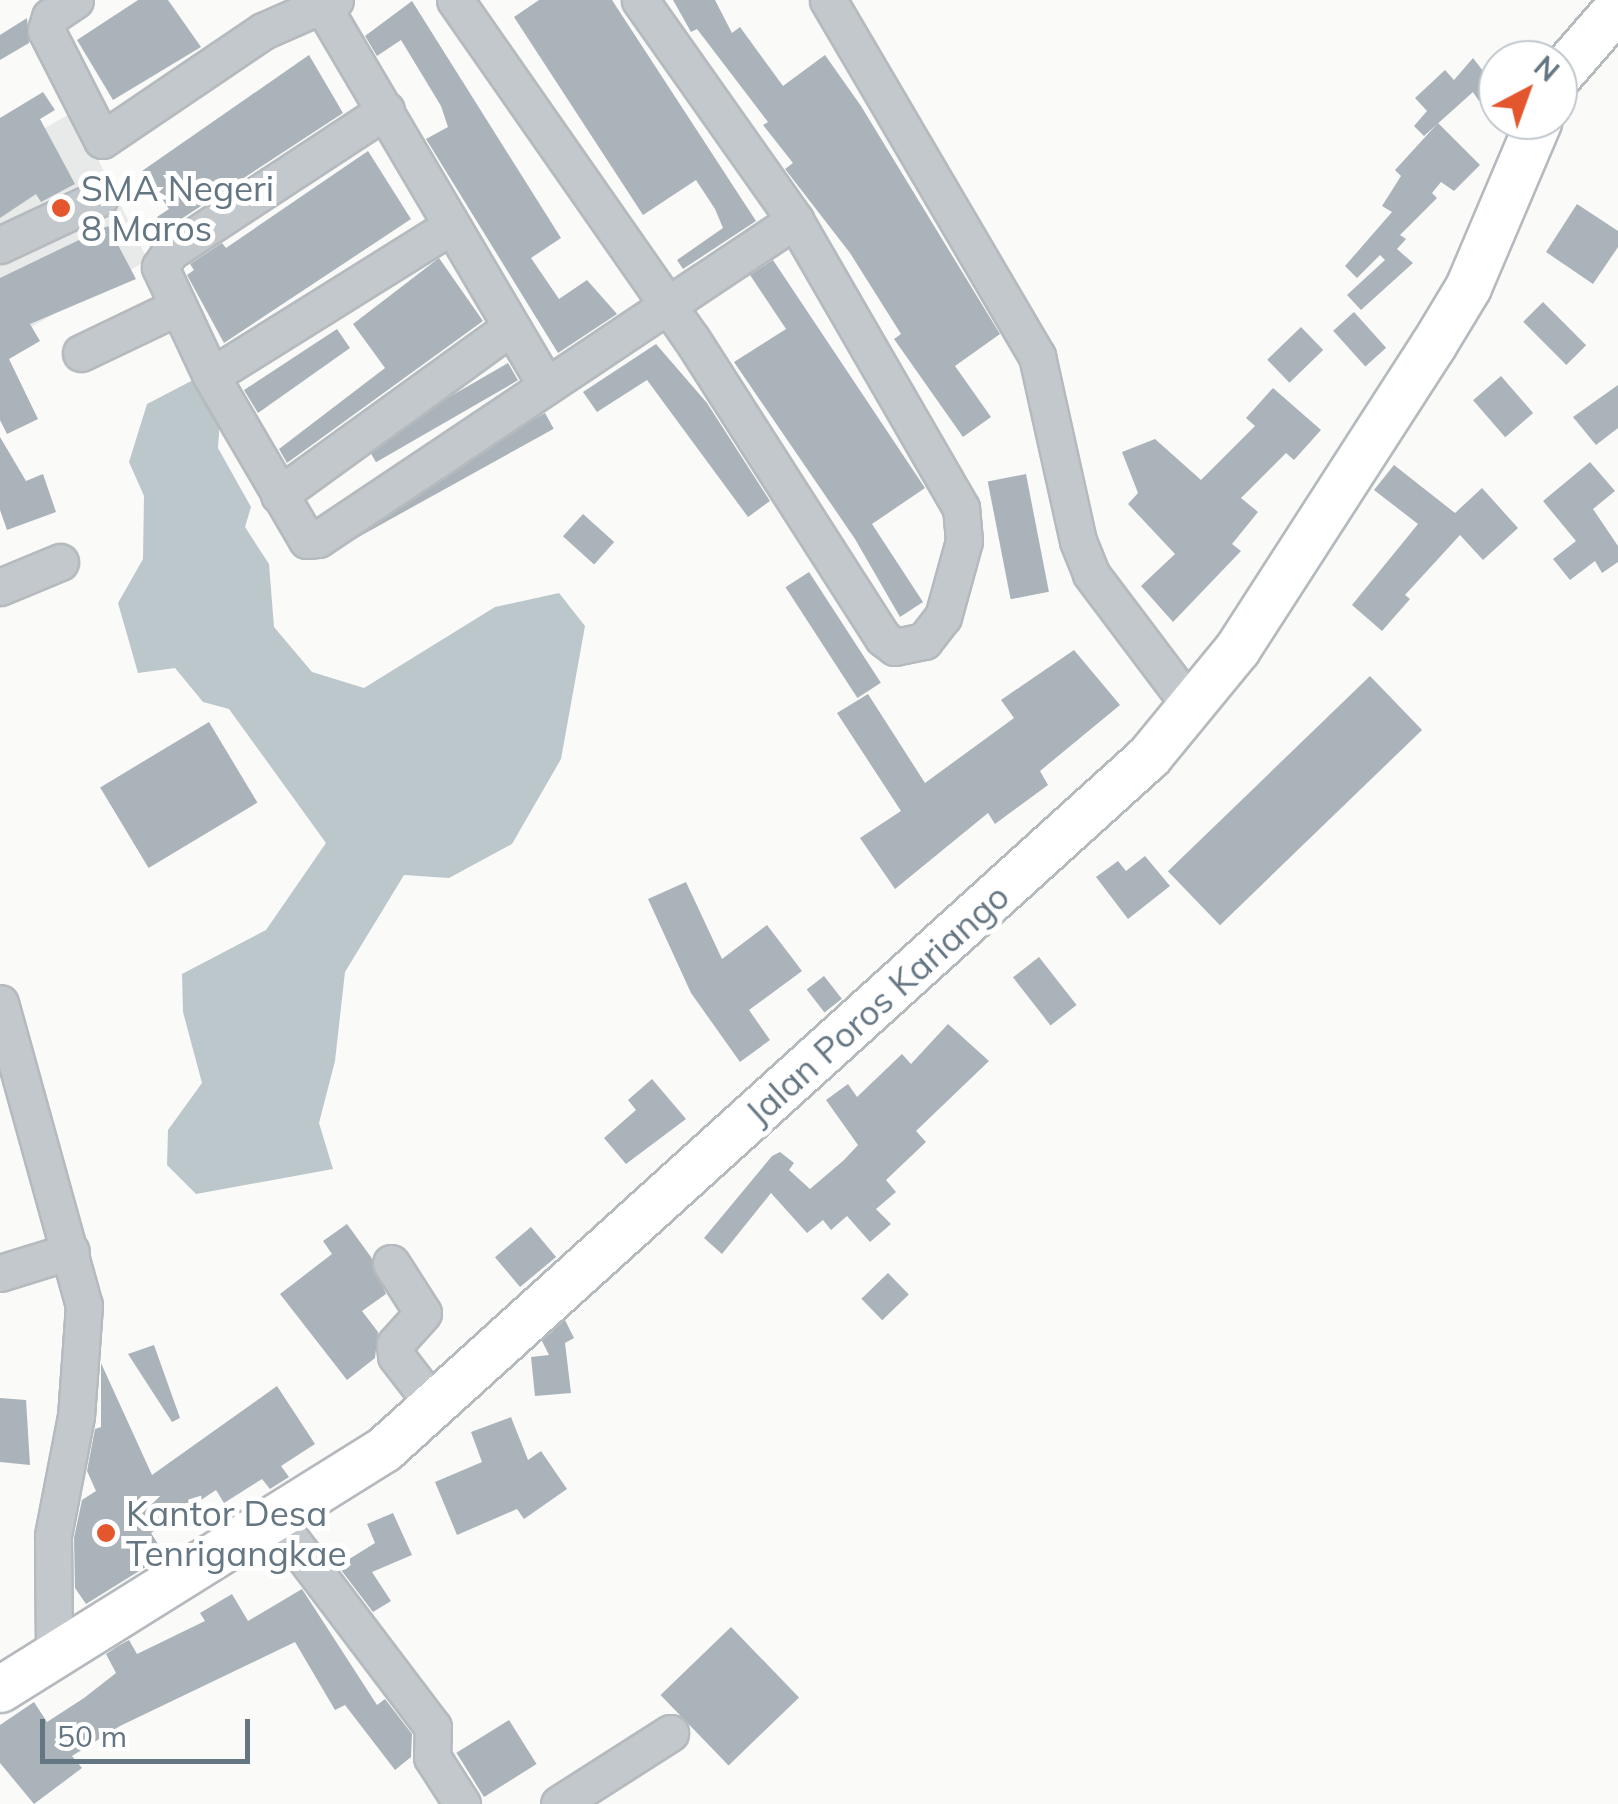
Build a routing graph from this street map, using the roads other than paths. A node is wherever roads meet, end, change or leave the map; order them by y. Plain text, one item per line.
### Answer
1 (74, 0) edge
2 (456, 0) edge
3 (640, 0) edge
4 (828, 0) edge
5 (328, 2) edge
6 (1618, 7) edge
7 (1578, 53) edge
8 (386, 110) junction
9 (1531, 140) edge
10 (100, 198) dead end
11 (795, 220) junction
12 (448, 228) junction
13 (0, 246) edge
14 (667, 306) junction
15 (177, 307) junction
16 (510, 328) junction
17 (81, 353) dead end
18 (212, 376) junction
19 (546, 386) junction
20 (280, 495) junction
21 (60, 562) dead end
22 (0, 587) edge
23 (1192, 708) junction
24 (0, 1003) edge
25 (71, 1252) junction
26 (391, 1263) dead end
27 (0, 1273) edge
28 (433, 1404) junction
29 (276, 1521) junction
30 (54, 1654) junction
31 (0, 1688) edge
32 (670, 1732) dead end
33 (462, 1804) edge
34 (558, 1804) edge

1 - 5 street
2 - 14 street
3 - 11 street
4 - 23 street
5 - 8 street
6 - 7 main road
8 - 12 street
8 - 15 street
9 - 23 main road, Jalan Poros Kariango
10 - 13 street
11 - 14 street
11 - 14 street
12 - 16 street
12 - 18 street
14 - 19 street
15 - 17 street
15 - 18 street
16 - 19 street
16 - 20 street
18 - 20 street
19 - 20 street
21 - 22 street
23 - 28 main road, Jalan Poros Kariango
24 - 25 street
25 - 27 street
25 - 30 street
26 - 28 street
28 - 29 main road, Jalan Poros Kariango
29 - 30 main road, Jalan Poros Kariango
29 - 33 street
30 - 31 main road, Jalan Poros Kariango
32 - 34 street

